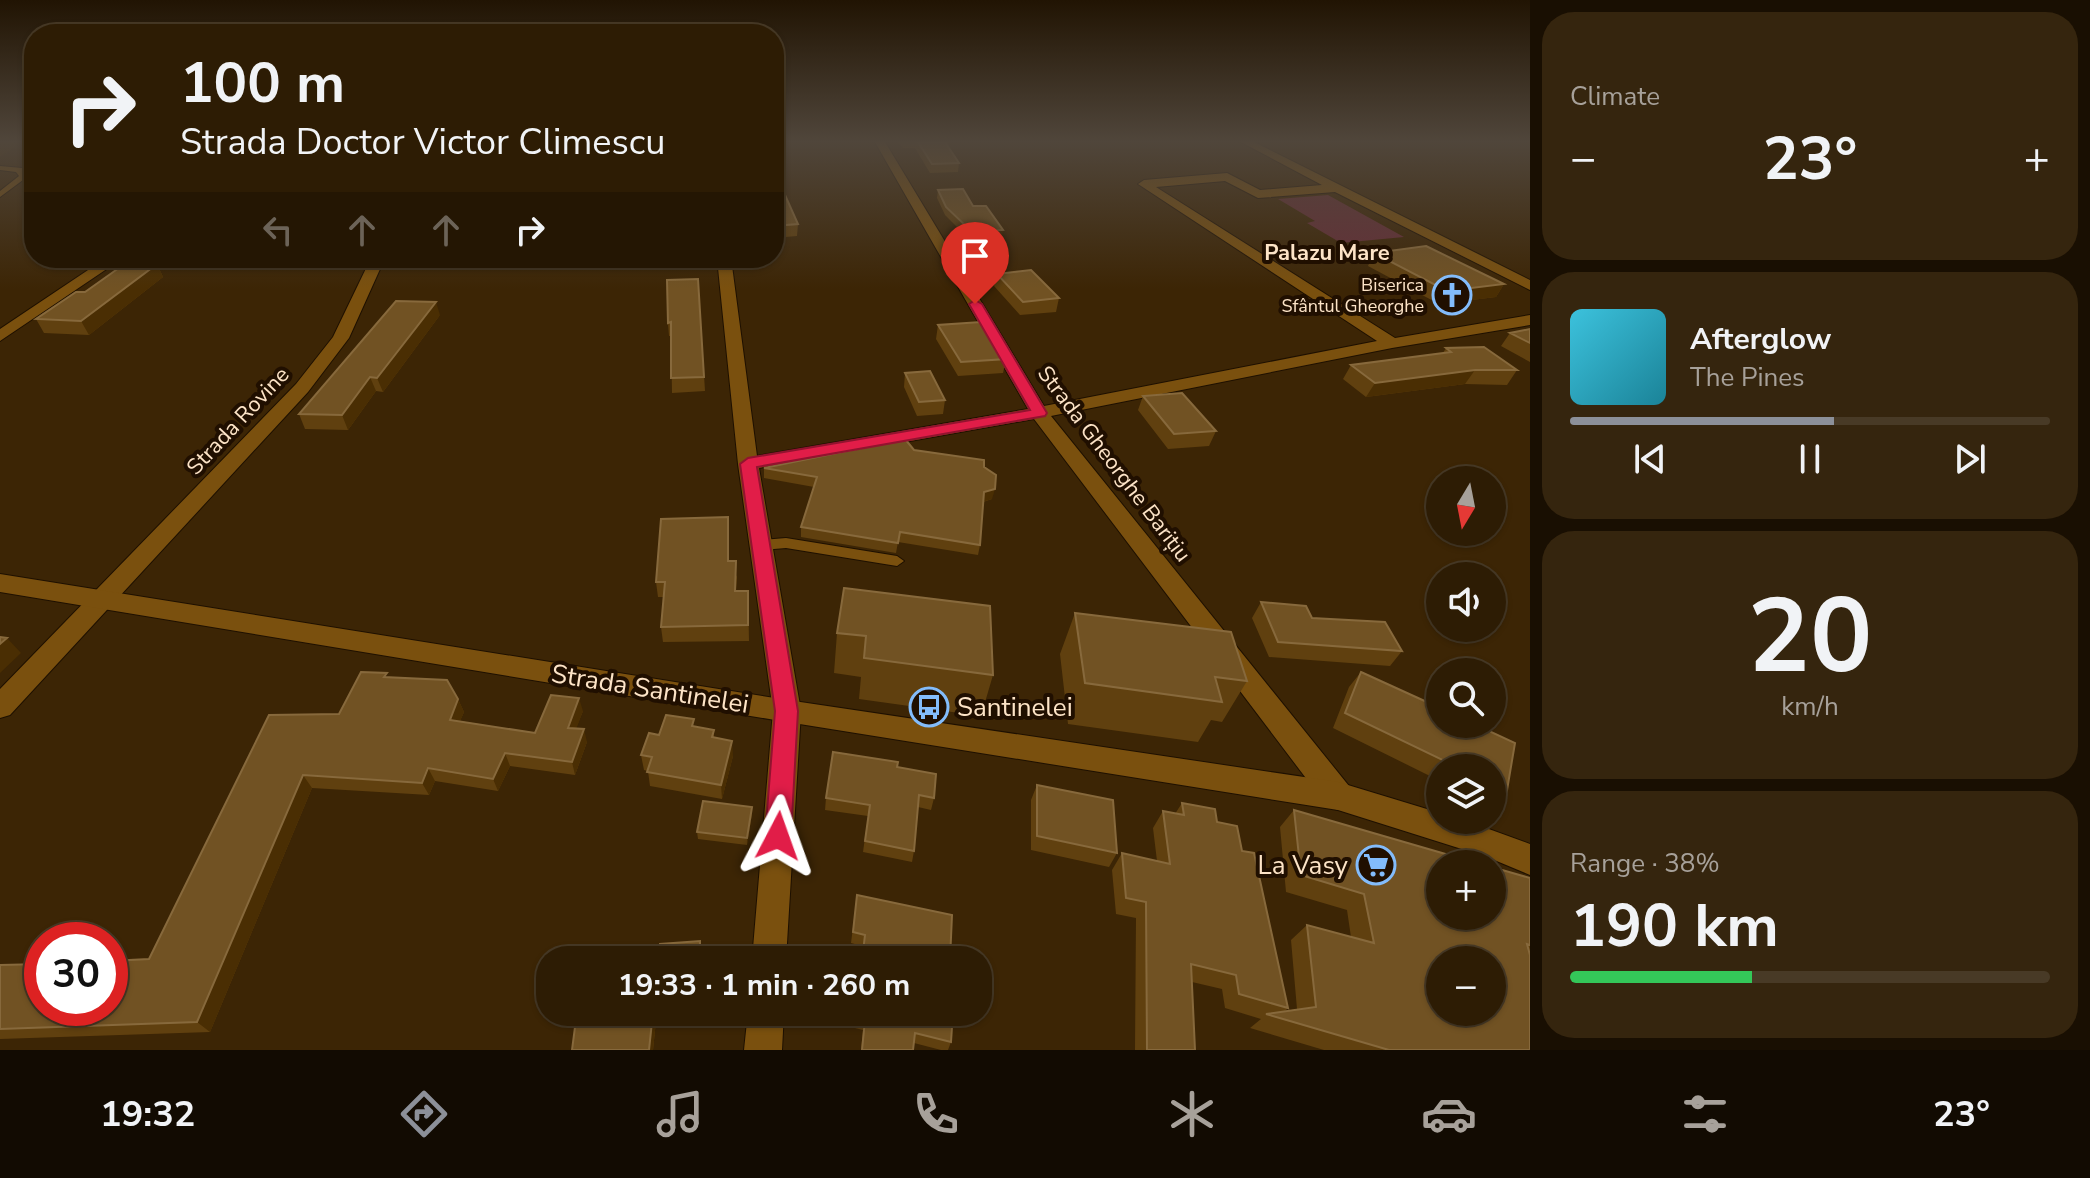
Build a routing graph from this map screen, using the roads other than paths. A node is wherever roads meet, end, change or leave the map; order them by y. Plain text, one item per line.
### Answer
1 (909, 191) edge
2 (1155, 191) edge
3 (1253, 191) edge
4 (1296, 191) edge
5 (1341, 191) edge
6 (101, 268) edge
7 (373, 268) edge
8 (725, 268) edge
9 (1530, 286) edge
10 (27, 319) junction
11 (0, 320) edge
12 (1530, 320) edge
13 (0, 336) edge
14 (1392, 343) junction
15 (1039, 413) junction
16 (748, 464) junction
17 (761, 545) junction
18 (897, 561) dead end
19 (0, 583) edge
20 (107, 598) junction
21 (0, 707) edge
22 (787, 711) junction
23 (1338, 796) junction
24 (1530, 860) edge
25 (770, 946) edge
26 (765, 1026) edge
27 (763, 1050) edge

1 - 15 street, Strada Gheorghe Barițiu
2 - 14 street
3 - 4 street
5 - 9 street
6 - 10 street
7 - 20 street, Strada Rovine
8 - 16 street
10 - 11 street
10 - 13 street
12 - 14 street
14 - 15 street
15 - 16 street
15 - 23 street, Strada Gheorghe Barițiu
16 - 17 street
17 - 18 lane
17 - 22 street
19 - 20 street, Strada Santinelei
20 - 21 street, Strada Rovine
20 - 22 street, Strada Santinelei
22 - 23 street, Strada Santinelei
22 - 25 street
23 - 24 street, Strada Santinelei
26 - 27 street

